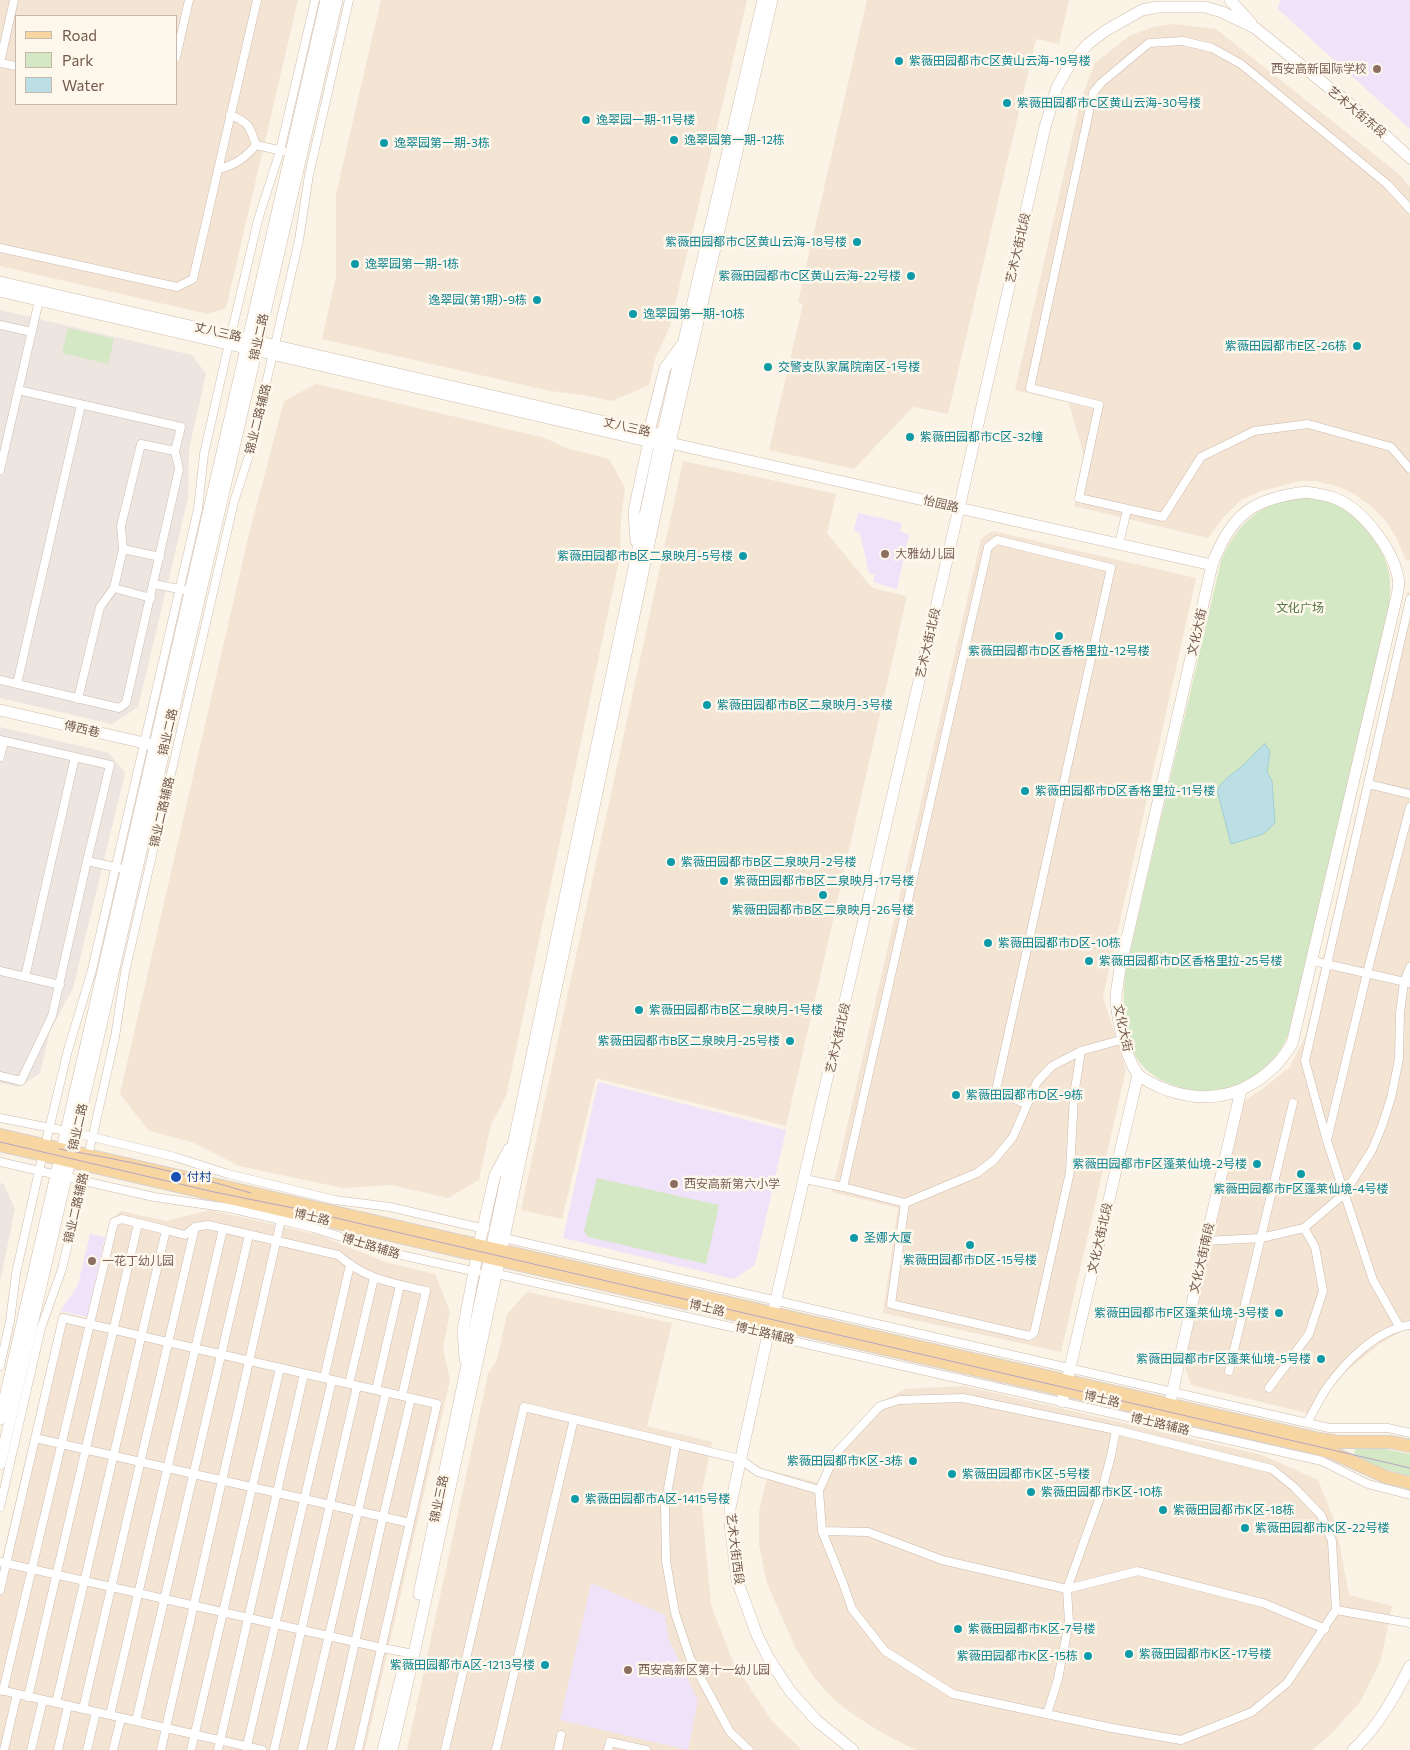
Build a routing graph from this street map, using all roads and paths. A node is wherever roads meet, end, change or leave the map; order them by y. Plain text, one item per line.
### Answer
1 (14, 0) edge
2 (189, 0) edge
3 (257, 0) edge
4 (315, 0) edge
5 (326, 0) edge
6 (337, 0) edge
7 (349, 0) edge
8 (763, 0) edge
9 (772, 0) edge
10 (1230, 0) edge
11 (1142, 5) edge
12 (11, 14) junction
13 (16, 15) edge
14 (1255, 28) junction
15 (178, 50) edge
16 (15, 66) edge
17 (230, 115) junction
18 (256, 145) junction
19 (291, 153) junction
20 (1410, 158) edge
21 (219, 169) junction
22 (1410, 209) edge
23 (0, 248) edge
24 (0, 282) edge
25 (0, 291) edge
26 (40, 296) junction
27 (0, 325) edge
28 (32, 332) junction
29 (230, 339) junction
30 (253, 345) junction
31 (274, 350) junction
32 (18, 390) junction
33 (81, 405) junction
34 (658, 439) junction
35 (175, 451) junction
36 (1410, 469) edge
37 (0, 470) edge
38 (959, 508) junction
39 (1127, 510) junction
40 (1119, 544) junction
41 (123, 549) junction
42 (160, 556) junction
43 (1212, 565) junction
44 (1404, 577) edge
45 (154, 584) junction
46 (114, 588) junction
47 (190, 592) junction
48 (151, 598) junction
49 (1410, 598) edge
50 (0, 680) edge
51 (17, 684) junction
52 (78, 699) junction
53 (0, 710) edge
54 (2, 741) edge
55 (155, 745) junction
56 (74, 757) junction
57 (0, 758) edge
58 (1368, 784) junction
59 (1410, 794) edge
60 (1410, 807) edge
61 (87, 861) junction
62 (126, 869) junction
63 (1313, 961) junction
64 (1327, 964) junction
65 (1410, 966) edge
66 (0, 971) edge
67 (1367, 972) junction
68 (25, 977) junction
69 (1407, 982) edge
70 (60, 985) junction
71 (1124, 1039) junction
72 (1080, 1051) junction
73 (1138, 1075) junction
74 (0, 1076) edge
75 (1242, 1090) junction
76 (1293, 1103) dead end
77 (1027, 1105) junction
78 (0, 1118) edge
79 (49, 1129) junction
80 (71, 1133) junction
81 (0, 1135) edge
82 (515, 1136) junction
83 (92, 1137) junction
84 (1327, 1141) junction
85 (0, 1145) edge
86 (45, 1150) junction
87 (66, 1154) junction
88 (87, 1159) junction
89 (0, 1162) edge
90 (40, 1171) junction
91 (62, 1176) junction
92 (805, 1179) junction
93 (82, 1180) junction
94 (843, 1187) junction
95 (1344, 1194) junction
96 (905, 1203) junction
97 (281, 1220) junction
98 (138, 1224) junction
99 (196, 1228) junction
100 (483, 1228) junction
101 (1304, 1228) junction
102 (223, 1229) junction
103 (166, 1230) junction
104 (249, 1235) junction
105 (1261, 1238) junction
106 (276, 1241) junction
107 (1206, 1241) junction
108 (490, 1255) junction
109 (350, 1265) junction
110 (374, 1278) junction
111 (400, 1284) junction
112 (772, 1318) junction
113 (89, 1324) junction
114 (1410, 1324) edge
115 (1399, 1326) junction
116 (114, 1330) junction
117 (141, 1336) junction
118 (168, 1342) junction
119 (195, 1348) junction
120 (222, 1354) junction
121 (250, 1361) junction
122 (0, 1366) edge
123 (280, 1368) junction
124 (1228, 1371) dead end
125 (304, 1374) junction
126 (328, 1379) junction
127 (353, 1385) junction
128 (1066, 1385) junction
129 (1269, 1388) dead end
130 (376, 1390) junction
131 (386, 1392) junction
132 (402, 1396) junction
133 (411, 1398) junction
134 (1169, 1409) junction
135 (574, 1419) junction
136 (0, 1420) edge
137 (1307, 1423) junction
138 (1116, 1430) junction
139 (1410, 1433) edge
140 (35, 1438) junction
141 (61, 1444) junction
142 (676, 1444) junction
143 (1410, 1446) edge
144 (86, 1449) junction
145 (113, 1456) junction
146 (740, 1459) junction
147 (141, 1462) junction
148 (0, 1464) edge
149 (167, 1468) junction
150 (194, 1474) junction
151 (223, 1481) junction
152 (1410, 1483) edge
153 (251, 1488) junction
154 (819, 1490) junction
155 (276, 1493) junction
156 (1410, 1495) edge
157 (303, 1499) junction
158 (330, 1505) junction
159 (0, 1507) edge
160 (358, 1511) junction
161 (383, 1517) junction
162 (410, 1523) junction
163 (822, 1530) junction
164 (3, 1563) edge
165 (32, 1569) junction
166 (57, 1574) junction
167 (85, 1581) junction
168 (112, 1587) junction
169 (1067, 1589) junction
170 (0, 1590) edge
171 (139, 1593) junction
172 (165, 1599) junction
173 (194, 1605) junction
174 (1336, 1610) junction
175 (223, 1611) junction
176 (248, 1617) junction
177 (274, 1623) junction
178 (1410, 1623) edge
179 (1325, 1629) junction
180 (301, 1630) junction
181 (329, 1636) junction
182 (355, 1642) junction
183 (382, 1648) junction
184 (411, 1653) junction
185 (1410, 1666) edge
186 (2, 1691) edge
187 (17, 1694) junction
188 (28, 1697) junction
189 (43, 1700) junction
190 (56, 1703) junction
191 (68, 1706) junction
192 (83, 1709) junction
193 (96, 1712) junction
194 (1047, 1714) junction
195 (110, 1715) junction
196 (121, 1718) junction
197 (136, 1721) junction
198 (166, 1728) junction
199 (194, 1735) junction
200 (561, 1735) dead end
201 (220, 1740) junction
202 (246, 1748) edge
203 (4, 1750) edge
204 (31, 1750) edge
205 (58, 1750) edge
206 (87, 1750) edge
207 (113, 1750) edge
208 (161, 1750) edge
209 (191, 1750) edge
210 (218, 1750) edge
211 (262, 1750) edge
212 (274, 1750) edge
213 (302, 1750) edge
214 (332, 1750) edge
215 (358, 1750) edge
216 (383, 1750) edge
217 (392, 1750) edge
218 (445, 1750) edge
219 (496, 1750) edge
220 (558, 1750) edge
221 (608, 1750) edge
222 (646, 1750) edge
223 (749, 1750) edge
224 (853, 1750) edge
225 (1354, 1750) edge

1 - 12 street
2 - 15 street
3 - 17 street
4 - 19 street
5 - 19 street, 锦业二路
6 - 19 street, 锦业二路
7 - 31 street, 锦业二路辅路
8 - 34 street
9 - 34 street
10 - 14 street
11 - 14 street, 艺术大街东段
11 - 38 street, 艺术大街北段
12 - 13 street
12 - 16 street
14 - 20 street, 艺术大街东段
17 - 18 street
17 - 21 street
18 - 19 street
18 - 21 street
19 - 29 street
19 - 30 street, 锦业二路
21 - 23 street
22 - 39 street
24 - 26 street, 丈八三路
25 - 26 street, 丈八三路
26 - 28 street
26 - 29 street, 丈八三路
27 - 28 street
28 - 32 street
29 - 30 street, 丈八三路
29 - 47 street
30 - 31 street, 丈八三路
30 - 47 street, 锦业二路
31 - 34 street, 丈八三路
31 - 83 street, 锦业二路辅路
32 - 33 street
32 - 37 street
33 - 35 street
33 - 51 street
34 - 38 street, 怡园路
34 - 82 street
34 - 108 street
35 - 41 street
35 - 42 street
36 - 39 street
38 - 40 street, 怡园路
38 - 92 street, 艺术大街北段
39 - 40 street
40 - 43 street, 怡园路
41 - 42 street
41 - 46 street
42 - 45 street
43 - 44 street, 文化大街
43 - 71 street, 文化大街
44 - 63 street, 文化大街
45 - 47 street
45 - 48 street
46 - 48 street
46 - 52 street
47 - 55 street, 锦业二路
48 - 52 street
49 - 58 street
50 - 51 street
51 - 52 street
53 - 55 street, 傅西巷
54 - 56 street
54 - 57 street
55 - 62 street, 锦业二路
56 - 61 street
56 - 68 street
58 - 59 street
58 - 64 street
60 - 67 street
61 - 62 street
61 - 70 street
62 - 79 street
62 - 80 street, 锦业二路
63 - 64 street
63 - 75 street, 文化大街
64 - 67 street
64 - 84 street
65 - 69 street
66 - 68 street
67 - 69 street
67 - 84 street
68 - 70 street
69 - 95 street
70 - 74 street
71 - 72 street
71 - 73 street, 文化大街
72 - 77 street
72 - 96 street
73 - 75 street, 文化大街
73 - 128 street, 文化大街北段
75 - 107 street, 文化大街南段
76 - 105 street
77 - 94 street
77 - 96 street
78 - 79 street, 博士路辅路
79 - 80 street, 博士路辅路
79 - 86 street
80 - 83 street, 博士路辅路
80 - 87 street, 锦业二路
81 - 86 main road, 博士路
82 - 100 street
82 - 108 street
83 - 88 street, 锦业二路辅路
83 - 100 street, 博士路辅路
84 - 95 street
85 - 86 main road, 博士路
86 - 87 main road, 博士路
86 - 90 street
87 - 88 main road, 博士路
87 - 91 street, 锦业二路
88 - 93 street, 锦业二路辅路
88 - 108 main road, 博士路
89 - 90 street, 博士路辅路
90 - 91 street, 博士路辅路
90 - 122 street
91 - 93 street, 博士路辅路
91 - 136 street, 锦业二路
91 - 148 street, 锦业二路
92 - 94 street
92 - 112 street, 艺术大街北段
93 - 97 street, 博士路辅路
93 - 159 street, 锦业二路辅路
94 - 96 street
95 - 101 street
95 - 115 street
97 - 106 street
97 - 108 street, 博士路辅路
98 - 103 street
98 - 113 street
98 - 116 street
99 - 102 street
99 - 103 street
99 - 118 street
100 - 108 street
100 - 108 street, 博士路辅路
101 - 105 street
101 - 129 street
102 - 104 street
102 - 119 street
103 - 117 street
104 - 106 street
104 - 120 street
105 - 107 street
105 - 124 street
106 - 109 street
106 - 121 street
107 - 134 street, 文化大街南段
108 - 112 main road, 博士路
108 - 112 street, 博士路辅路
108 - 184 street, 锦业三路
108 - 184 street, 锦业三路
109 - 110 street
109 - 126 street
110 - 111 street
110 - 127 street
111 - 130 street
111 - 132 street
112 - 128 main road, 博士路
112 - 128 street, 博士路辅路
112 - 146 street, 艺术大街西段
113 - 116 street
113 - 140 street
113 - 141 street
114 - 115 street
115 - 137 street
116 - 117 street
116 - 144 street
117 - 118 street
117 - 145 street
118 - 119 street
118 - 147 street
119 - 120 street
119 - 149 street
120 - 121 street
120 - 150 street
121 - 123 street
121 - 151 street
123 - 125 street
123 - 153 street
125 - 126 street
125 - 155 street
126 - 127 street
126 - 157 street
127 - 130 street
127 - 158 street
128 - 134 main road, 博士路
128 - 134 street, 博士路辅路
130 - 131 street
131 - 132 street
131 - 160 street
132 - 133 street
133 - 161 street
133 - 162 street
134 - 137 street, 博士路辅路
134 - 143 main road, 博士路
134 - 152 main road, 博士路
134 - 156 street, 博士路辅路
135 - 142 street
135 - 218 street
135 - 219 street
137 - 139 street, 博士路辅路
138 - 154 street
138 - 169 street
138 - 174 street
140 - 141 street
140 - 164 street
141 - 144 street
141 - 165 street
142 - 146 street
142 - 223 street
144 - 145 street
144 - 166 street
145 - 147 street
145 - 167 street
146 - 154 street
146 - 224 street, 艺术大街西段
147 - 149 street
147 - 168 street
149 - 150 street
149 - 171 street
150 - 151 street
150 - 172 street
151 - 153 street
151 - 173 street
153 - 155 street
153 - 175 street
154 - 163 street
155 - 157 street
155 - 176 street
157 - 158 street
157 - 177 street
158 - 160 street
158 - 180 street
160 - 161 street
160 - 181 street
161 - 162 street
161 - 182 street
162 - 183 street
163 - 169 street
163 - 194 street
164 - 165 street
164 - 170 street
165 - 166 street
165 - 186 street
166 - 167 street
166 - 188 street
167 - 168 street
167 - 190 street
168 - 171 street
168 - 192 street
169 - 179 street
169 - 194 street
171 - 172 street
171 - 195 street
172 - 173 street
172 - 197 street
173 - 175 street
173 - 198 street
174 - 178 street
174 - 179 street
175 - 176 street
175 - 199 street
176 - 177 street
176 - 201 street
177 - 180 street
177 - 202 street
179 - 194 street
180 - 181 street
180 - 212 street
181 - 182 street
181 - 213 street
182 - 183 street
182 - 214 street
183 - 184 street
183 - 215 street
184 - 216 street, 锦业三路
184 - 217 street, 锦业三路
185 - 225 street
186 - 187 street
187 - 188 street
187 - 203 street
188 - 189 street
189 - 190 street
189 - 204 street
190 - 191 street
191 - 192 street
191 - 205 street
192 - 193 street
193 - 195 street
193 - 206 street
195 - 196 street
196 - 197 street
196 - 207 street
197 - 198 street
198 - 199 street
198 - 208 street
199 - 201 street
199 - 209 street
200 - 220 street
201 - 202 street
201 - 210 street
202 - 211 street
221 - 222 street

